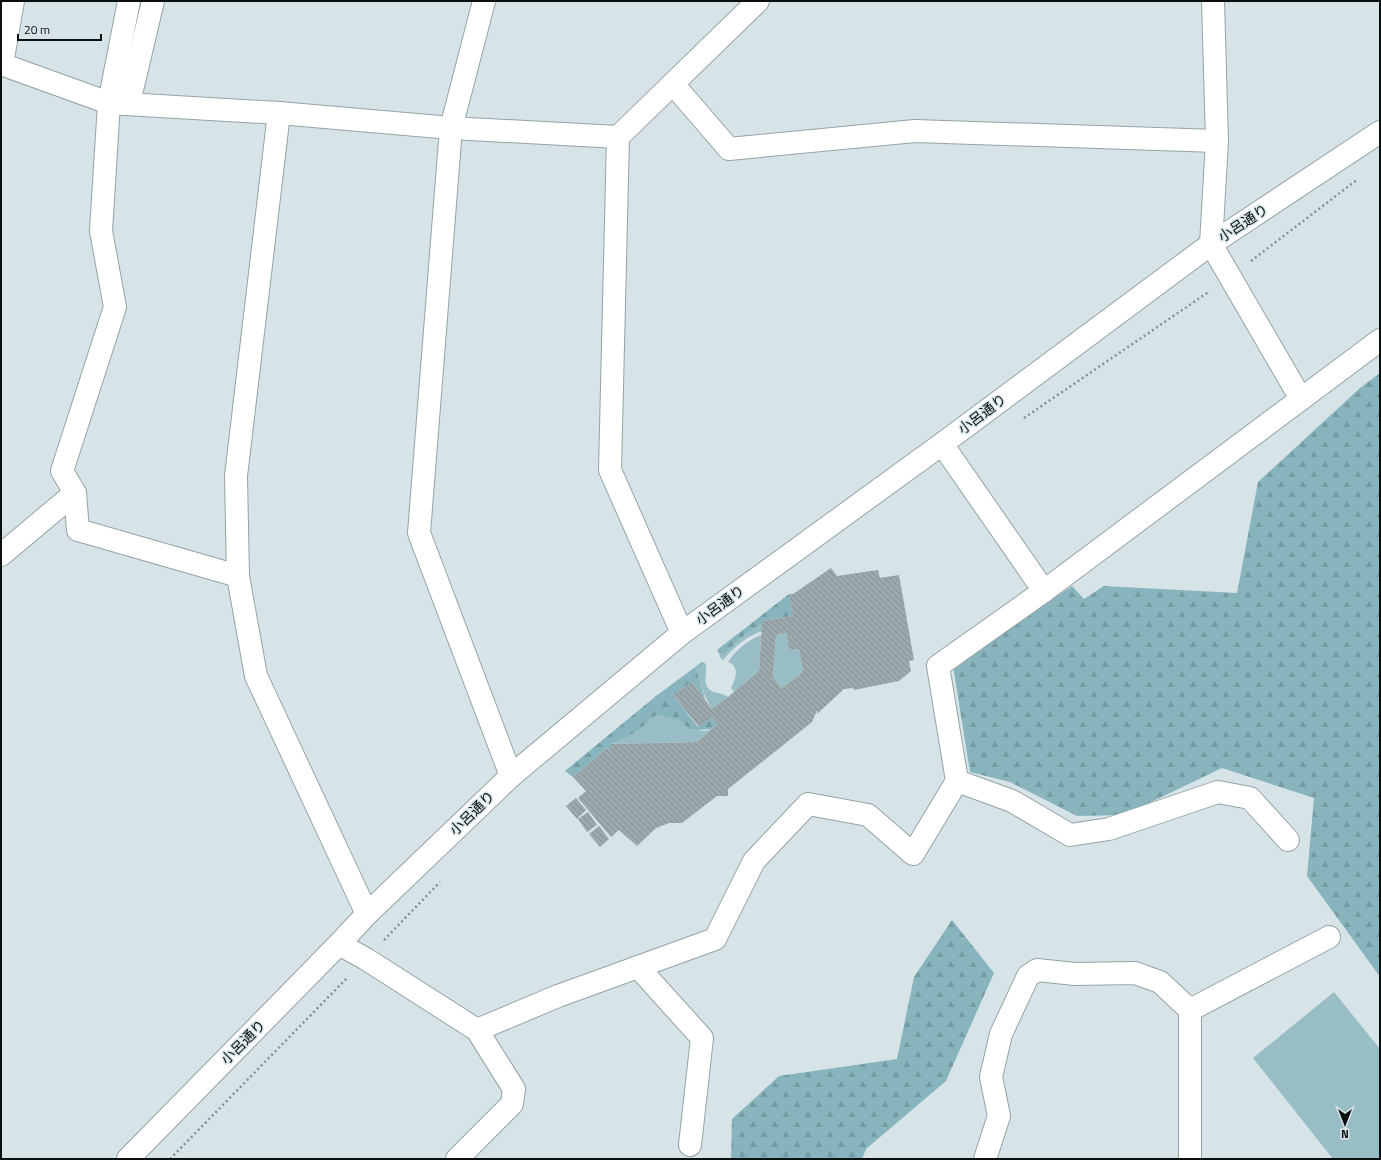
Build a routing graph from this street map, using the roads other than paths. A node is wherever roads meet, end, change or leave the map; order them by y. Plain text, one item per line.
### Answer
1 (13, 1) edge
2 (129, 1) edge
3 (153, 1) edge
4 (484, 1) edge
5 (758, 1) edge
6 (1213, 1) edge
7 (2, 64) edge
8 (673, 84) junction
9 (109, 103) junction
10 (279, 113) junction
11 (451, 128) junction
12 (1380, 132) edge
13 (618, 137) junction
14 (1217, 141) junction
15 (1211, 244) junction
16 (1380, 340) edge
17 (1301, 399) junction
18 (942, 444) junction
19 (74, 493) junction
20 (1, 555) edge
21 (238, 576) junction
22 (1044, 591) junction
23 (682, 633) junction
24 (510, 776) junction
25 (957, 781) junction
26 (1288, 840) dead end
27 (367, 914) junction
28 (1329, 938) dead end
29 (339, 944) junction
30 (638, 967) junction
31 (1190, 1010) junction
32 (477, 1030) junction
33 (690, 1145) dead end
34 (128, 1159) edge
35 (457, 1159) edge
36 (985, 1159) edge
37 (1190, 1159) edge

1 - 7 street
2 - 9 street
3 - 9 street
4 - 11 street
5 - 8 street
6 - 14 street
7 - 9 street
8 - 13 street
8 - 14 street
9 - 10 street
9 - 19 street
10 - 11 street
10 - 21 street
11 - 13 street
11 - 24 street
12 - 15 street, 小呂通り
13 - 23 street
14 - 15 street
15 - 17 street
15 - 18 street, 小呂通り
16 - 17 street
17 - 22 street
18 - 22 street
18 - 23 street, 小呂通り
19 - 20 street
19 - 21 street
21 - 27 street
22 - 25 street
23 - 24 street, 小呂通り
24 - 27 street, 小呂通り
25 - 26 street
25 - 30 street
27 - 29 street, 小呂通り
28 - 31 street
29 - 32 street
29 - 34 street, 小呂通り
30 - 32 street
30 - 33 street
31 - 36 street
31 - 37 street
32 - 35 street

